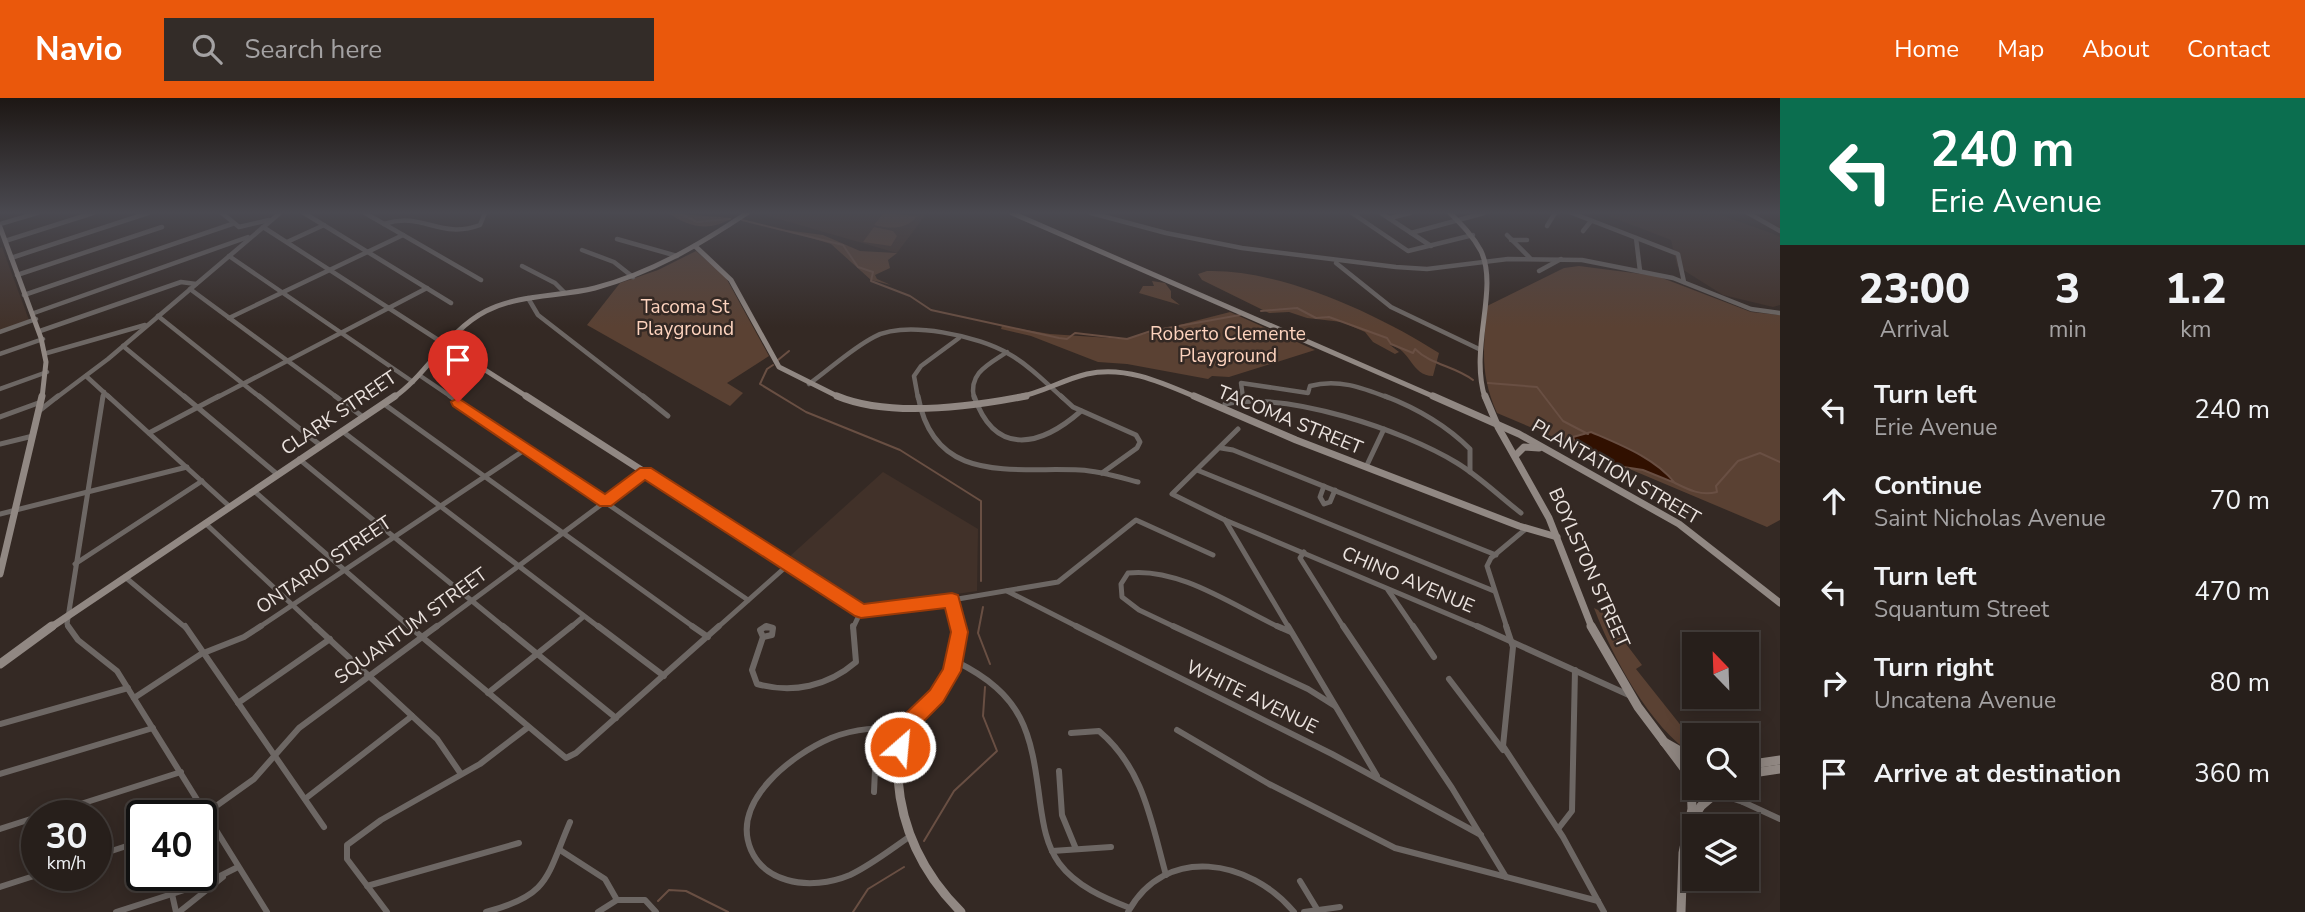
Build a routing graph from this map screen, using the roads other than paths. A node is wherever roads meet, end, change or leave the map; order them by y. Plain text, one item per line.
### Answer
1 (9, 251) edge
2 (32, 251) edge
3 (90, 251) edge
4 (153, 251) edge
5 (212, 251) edge
6 (235, 251) edge
7 (300, 251) edge
8 (367, 251) joint
9 (431, 251) edge
10 (585, 251) edge
11 (663, 251) edge
12 (687, 251) edge
13 (700, 251) edge
14 (1100, 251) edge
15 (1266, 251) edge
16 (1481, 251) edge
17 (1523, 251) edge
18 (1638, 251) edge
19 (1670, 251) edge
20 (229, 256) junction
21 (678, 257) junction
22 (11, 258) junction
23 (1530, 258) junction
24 (1563, 259) junction
25 (1486, 260) junction
26 (1334, 261) junction
27 (522, 265) dead end
28 (329, 270) junction
29 (1539, 271) dead end
30 (1640, 271) junction
31 (17, 275) junction
32 (633, 276) junction
33 (481, 280) dead end
34 (1684, 282) junction
35 (196, 284) junction
36 (428, 288) junction
37 (190, 289) junction
38 (281, 292) junction
39 (565, 293) junction
40 (24, 295) junction
41 (528, 298) junction
42 (451, 303) dead end
43 (389, 308) junction
44 (1780, 313) edge
45 (35, 316) junction
46 (158, 316) junction
47 (229, 318) junction
48 (148, 325) junction
49 (0, 331) edge
50 (341, 334) junction
51 (42, 335) junction
52 (960, 338) junction
53 (446, 345) junction
54 (123, 346) junction
55 (1479, 347) junction
56 (1007, 352) junction
57 (47, 353) junction
58 (0, 354) edge
59 (288, 361) junction
60 (47, 372) junction
61 (419, 375) junction
62 (86, 376) junction
63 (412, 382) junction
64 (244, 384) junction
65 (809, 384) junction
66 (1051, 388) junction
67 (0, 389) edge
68 (104, 392) junction
69 (1307, 393) junction
70 (1243, 399) junction
71 (41, 402) junction
72 (976, 402) junction
73 (384, 404) junction
74 (1226, 404) dead end
75 (198, 407) junction
76 (921, 408) junction
77 (1305, 409) junction
78 (1490, 409) junction
79 (39, 411) junction
80 (1081, 411) junction
81 (1475, 413) junction
82 (668, 416) dead end
83 (0, 417) edge
84 (363, 417) junction
85 (1499, 424) junction
86 (1238, 429) dead end
87 (1384, 429) junction
88 (342, 431) junction
89 (149, 433) junction
90 (33, 436) junction
91 (0, 444) edge
92 (320, 445) junction
93 (1543, 448) junction
94 (526, 449) junction
95 (1218, 449) junction
96 (1516, 456) junction
97 (299, 459) junction
98 (187, 467) junction
99 (1366, 467) junction
100 (1197, 470) junction
101 (645, 472) junction
102 (1470, 472) junction
103 (1102, 473) junction
104 (277, 474) junction
105 (484, 476) junction
106 (202, 481) junction
107 (1138, 482) dead end
108 (1324, 486) junction
109 (253, 490) junction
110 (1335, 490) junction
111 (87, 492) junction
112 (1172, 494) joint
113 (605, 502) junction
114 (229, 506) junction
115 (440, 507) junction
116 (16, 510) junction
117 (1521, 513) dead end
118 (0, 514) edge
119 (1224, 520) junction
120 (205, 523) junction
121 (1527, 528) junction
122 (563, 533) junction
123 (1556, 533) junction
124 (393, 537) junction
125 (1304, 552) junction
126 (1213, 555) dead end
127 (1496, 555) junction
128 (75, 564) junction
129 (789, 564) junction
130 (519, 566) junction
131 (344, 569) junction
132 (0, 574) edge
133 (125, 577) junction
134 (1386, 588) junction
135 (1007, 591) junction
136 (1494, 591) junction
137 (748, 600) junction
138 (952, 600) junction
139 (471, 601) junction
140 (1780, 603) edge
141 (293, 604) junction
142 (861, 611) junction
143 (66, 616) junction
144 (583, 617) junction
145 (1291, 632) junction
146 (422, 637) junction
147 (708, 637) junction
148 (763, 637) dead end
149 (330, 639) junction
150 (1511, 640) junction
151 (537, 653) junction
152 (203, 654) junction
153 (1434, 657) dead end
154 (955, 661) junction
155 (0, 664) edge
156 (1575, 670) junction
157 (369, 676) junction
158 (664, 676) junction
159 (1449, 679) dead end
160 (128, 688) junction
161 (488, 693) junction
162 (1632, 696) junction
163 (134, 698) junction
164 (238, 703) junction
165 (1335, 706) junction
166 (412, 716) junction
167 (616, 718) junction
168 (0, 724) edge
169 (153, 728) junction
170 (527, 728) junction
171 (877, 728) junction
172 (905, 730) junction
173 (1177, 730) dead end
174 (1071, 733) dead end
175 (1660, 739) junction
176 (1505, 752) junction
177 (1682, 753) edge
178 (275, 757) junction
179 (1780, 760) edge
180 (1759, 763) edge
181 (1682, 767) edge
182 (1780, 769) edge
183 (1059, 771) dead end
184 (181, 772) junction
185 (1759, 772) edge
186 (0, 774) edge
187 (461, 774) junction
188 (1379, 779) junction
189 (874, 792) dead end
190 (305, 799) junction
191 (93, 800) edge
192 (195, 800) edge
193 (1710, 800) edge
194 (1739, 800) edge
195 (217, 805) edge
196 (1696, 814) edge
197 (1780, 819) edge
198 (21, 822) edge
199 (570, 822) dead end
200 (324, 827) dead end
201 (0, 829) edge
202 (1558, 829) junction
203 (1481, 835) junction
204 (217, 837) edge
205 (909, 837) junction
206 (519, 844) dead end
207 (1111, 847) dead end
208 (1076, 849) junction
209 (560, 850) junction
210 (1052, 851) junction
211 (238, 867) junction
212 (1166, 875) junction
213 (1506, 877) junction
214 (21, 880) edge
215 (1300, 881) dead end
216 (1682, 882) edge
217 (367, 886) junction
218 (0, 887) edge
219 (172, 894) junction
220 (617, 900) junction
221 (645, 900) joint
222 (1598, 901) junction
223 (1340, 907) dead end
224 (1317, 909) junction
225 (1129, 910) edge
226 (960, 911) edge
227 (117, 912) edge
228 (178, 912) edge
229 (267, 912) edge
230 (387, 912) edge
231 (486, 912) edge
232 (598, 912) edge
233 (656, 912) edge
234 (1294, 912) edge
235 (1304, 912) edge
236 (1604, 912) edge
237 (1681, 912) edge

1 - 22 street
2 - 22 street
3 - 31 street
4 - 40 street
5 - 45 street
6 - 20 street
7 - 28 street
8 - 28 street
8 - 36 street
9 - 33 street
10 - 32 street
11 - 21 street
12 - 21 street, CLARK STREET
13 - 65 street, TACOMA STREET
14 - 81 street, PLANTATION STREET
15 - 26 street
16 - 25 street
17 - 23 street
18 - 30 street
19 - 34 street
20 - 35 street
20 - 38 street
21 - 32 street, CLARK STREET
22 - 31 street
23 - 24 street
23 - 25 street
24 - 29 street
24 - 30 street
25 - 26 street
25 - 55 street, BOYLSTON STREET
26 - 55 street
27 - 39 street
28 - 38 street
28 - 43 street
30 - 34 street
31 - 40 street
32 - 39 street, CLARK STREET
34 - 44 street
35 - 37 street
35 - 51 street
36 - 42 street
36 - 43 street
37 - 46 street
37 - 47 street
38 - 47 street
38 - 50 street
39 - 41 street, CLARK STREET
40 - 45 street
41 - 53 street, CLARK STREET
41 - 82 street
43 - 50 street
43 - 53 street
45 - 49 street
45 - 51 street
46 - 48 street
46 - 64 street
47 - 59 street
48 - 54 street
48 - 57 street
50 - 59 street
50 - 63 street
51 - 57 street
51 - 58 street
52 - 56 street
52 - 65 street
52 - 76 street
53 - 61 street, CLARK STREET
53 - 101 street
54 - 62 street
54 - 75 street
55 - 78 street, BOYLSTON STREET
56 - 66 street
56 - 72 street
57 - 60 street
59 - 64 street
59 - 84 street
60 - 67 street
60 - 71 street
61 - 63 street, CLARK STREET
61 - 94 street
62 - 68 street
62 - 79 street
63 - 73 street, CLARK STREET
64 - 75 street
64 - 92 street
65 - 76 street, TACOMA STREET
66 - 72 street, TACOMA STREET
66 - 80 street
66 - 99 street, TACOMA STREET
68 - 89 street
68 - 111 street
69 - 70 street
69 - 77 street
69 - 102 street
70 - 74 street
70 - 77 street
71 - 79 street
71 - 83 street
72 - 76 street, TACOMA STREET
72 - 80 street
73 - 84 street, CLARK STREET
73 - 105 street
75 - 89 street
75 - 104 street
76 - 103 street
77 - 87 street
78 - 81 street
78 - 85 street, BOYLSTON STREET
79 - 90 street
80 - 103 street
81 - 85 street, PLANTATION STREET
84 - 88 street, CLARK STREET
85 - 93 street, PLANTATION STREET
85 - 96 street, BOYLSTON STREET
86 - 95 street
87 - 99 street
87 - 102 street
88 - 92 street, CLARK STREET
88 - 115 street
89 - 98 street
90 - 91 street
90 - 116 street
92 - 97 street, CLARK STREET
93 - 96 street
93 - 140 street, PLANTATION STREET
94 - 105 street, ONTARIO STREET
94 - 113 street
95 - 100 street
95 - 108 street
96 - 123 street, BOYLSTON STREET
97 - 104 street, CLARK STREET
97 - 124 street
98 - 106 street
98 - 111 street
99 - 121 street, TACOMA STREET
100 - 112 street
100 - 136 street
101 - 113 street, SQUANTUM STREET
101 - 129 street
102 - 117 street
103 - 107 street
104 - 109 street, CLARK STREET
105 - 115 street, ONTARIO STREET
105 - 122 street
106 - 114 street
106 - 128 street
108 - 110 street
108 - 110 street
109 - 114 street, CLARK STREET
109 - 131 street
110 - 127 street
111 - 116 street
111 - 128 street
112 - 119 street, CHINO AVENUE
113 - 122 street, SQUANTUM STREET
113 - 137 street
114 - 120 street, CLARK STREET
115 - 124 street, ONTARIO STREET
115 - 130 street
116 - 118 street
116 - 132 street
119 - 125 street, CHINO AVENUE
119 - 145 street
120 - 133 street, CLARK STREET
120 - 141 street
121 - 123 street, TACOMA STREET
121 - 127 street
122 - 130 street, SQUANTUM STREET
122 - 147 street
123 - 162 street, BOYLSTON STREET
124 - 131 street, ONTARIO STREET
124 - 139 street
125 - 134 street, CHINO AVENUE
125 - 203 street
126 - 135 street
127 - 136 street
128 - 143 street
129 - 137 street
129 - 142 street
130 - 139 street, SQUANTUM STREET
130 - 144 street
131 - 141 street, ONTARIO STREET
131 - 146 street
133 - 143 street, CLARK STREET
133 - 152 street
134 - 150 street, CHINO AVENUE
134 - 153 street
135 - 138 street
135 - 188 street, WHITE AVENUE
136 - 150 street
137 - 147 street
138 - 142 street
138 - 154 street
139 - 146 street, SQUANTUM STREET
139 - 151 street
141 - 149 street
141 - 152 street, ONTARIO STREET
142 - 148 street
143 - 155 street, CLARK STREET
143 - 160 street
144 - 151 street
144 - 158 street
145 - 165 street
145 - 165 street
146 - 157 street, SQUANTUM STREET
146 - 161 street
147 - 158 street
149 - 157 street
149 - 164 street
150 - 156 street, CHINO AVENUE
150 - 176 street
151 - 161 street
151 - 167 street
152 - 163 street, ONTARIO STREET
152 - 164 street
154 - 172 street
154 - 210 street
156 - 162 street, CHINO AVENUE
156 - 202 street
157 - 166 street
157 - 178 street, SQUANTUM STREET
158 - 167 street
159 - 176 street
160 - 163 street
160 - 168 street
161 - 170 street
162 - 175 street, BOYLSTON STREET
163 - 169 street
164 - 178 street
165 - 188 street
166 - 187 street
166 - 190 street
167 - 170 street
169 - 184 street
169 - 186 street
170 - 187 street
171 - 172 street
171 - 189 street
171 - 205 street
172 - 205 street
173 - 213 street
174 - 212 street
175 - 177 street, BOYLSTON STREET
175 - 181 street, BOYLSTON STREET
176 - 202 street
178 - 190 street
178 - 195 street, SQUANTUM STREET
179 - 180 street
182 - 185 street
183 - 208 street
184 - 191 street
184 - 192 street
187 - 217 street
188 - 203 street, WHITE AVENUE
190 - 200 street
193 - 196 street
194 - 197 street
198 - 201 street
199 - 209 street
202 - 222 street
203 - 213 street
204 - 211 street
205 - 226 street
206 - 217 street
207 - 208 street
208 - 210 street
209 - 220 street
209 - 231 street
210 - 225 street
211 - 219 street
211 - 228 street
211 - 229 street
212 - 225 street
212 - 234 street
213 - 222 street
214 - 218 street
215 - 224 street
216 - 237 street
217 - 230 street
219 - 227 street
219 - 228 street
220 - 221 street
220 - 232 street
221 - 233 street
222 - 236 street
223 - 224 street
224 - 235 street

